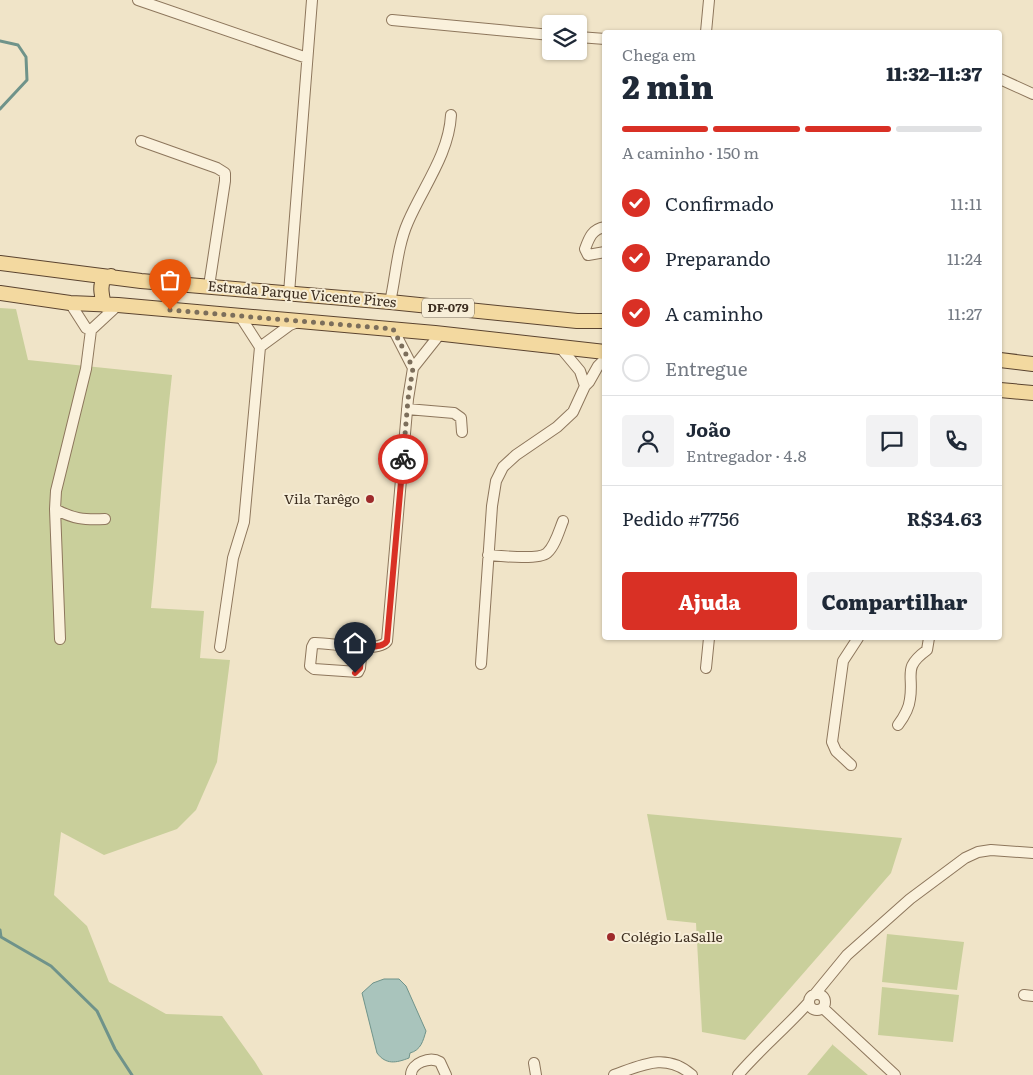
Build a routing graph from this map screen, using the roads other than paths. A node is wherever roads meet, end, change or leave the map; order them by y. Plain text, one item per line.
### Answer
1 (138, 0) edge
2 (312, 0) edge
3 (709, 0) edge
4 (392, 20) dead end
5 (706, 30) edge
6 (542, 33) edge
7 (587, 38) edge
8 (602, 39) edge
9 (307, 58) junction
10 (1002, 80) edge
11 (1033, 94) edge
12 (451, 115) dead end
13 (141, 141) dead end
14 (602, 227) edge
15 (602, 253) edge
16 (0, 263) edge
17 (111, 276) junction
18 (209, 286) junction
19 (0, 293) edge
20 (288, 293) junction
21 (390, 302) junction
22 (70, 303) junction
23 (104, 304) junction
24 (118, 305) junction
25 (240, 316) junction
26 (300, 321) junction
27 (602, 321) edge
28 (393, 329) junction
29 (91, 330) junction
30 (440, 334) junction
31 (260, 347) junction
32 (560, 348) junction
33 (602, 352) edge
34 (1002, 360) edge
35 (602, 363) edge
36 (1033, 364) edge
37 (413, 368) junction
38 (584, 386) junction
39 (1002, 390) edge
40 (1033, 393) edge
41 (407, 409) junction
42 (462, 432) dead end
43 (54, 509) junction
44 (105, 519) dead end
45 (563, 521) dead end
46 (488, 555) junction
47 (60, 639) dead end
48 (710, 640) edge
49 (857, 640) edge
50 (929, 640) edge
51 (220, 647) dead end
52 (362, 647) junction
53 (481, 664) dead end
54 (706, 668) dead end
55 (898, 725) dead end
56 (851, 765) dead end
57 (1033, 854) edge
58 (817, 1002) junction
59 (534, 1064) dead end
60 (619, 1074) edge
61 (411, 1075) edge
62 (446, 1075) edge
63 (536, 1075) edge
64 (692, 1075) edge
65 (738, 1075) edge
66 (895, 1075) edge

1 - 9 street
2 - 9 street
3 - 5 street
4 - 6 street
7 - 8 street
9 - 20 street
10 - 11 street
12 - 21 street
13 - 18 street
14 - 15 street
16 - 17 main road, Estrada Parque Vicente Pires / DF-079
17 - 18 main road, Estrada Parque Vicente Pires / DF-079
17 - 23 main road
18 - 20 main road, Estrada Parque Vicente Pires / DF-079
19 - 22 main road, Estrada Parque Vicente Pires / DF-079
20 - 21 main road, Estrada Parque Vicente Pires / DF-079
21 - 27 main road, Estrada Parque Vicente Pires / DF-079
22 - 23 main road, Estrada Parque Vicente Pires / DF-079
22 - 29 street
23 - 24 main road, Estrada Parque Vicente Pires / DF-079
24 - 25 main road, Estrada Parque Vicente Pires / DF-079
24 - 29 street
25 - 26 main road, Estrada Parque Vicente Pires / DF-079
25 - 31 street
26 - 28 main road, Estrada Parque Vicente Pires / DF-079
26 - 31 street
28 - 30 main road, Estrada Parque Vicente Pires / DF-079
28 - 37 street
29 - 43 street
30 - 32 main road, Estrada Parque Vicente Pires / DF-079
30 - 37 street
31 - 51 street
32 - 33 main road, Estrada Parque Vicente Pires / DF-079
32 - 38 street
34 - 36 main road
35 - 38 street
37 - 41 street
38 - 46 street
39 - 40 main road
41 - 42 street
41 - 52 street
43 - 44 street
43 - 47 street
45 - 46 street
46 - 53 street
48 - 54 street
49 - 56 street
50 - 55 street
52 - 52 street
57 - 58 street
58 - 65 street
58 - 66 street
59 - 63 street
60 - 64 street
61 - 62 street

